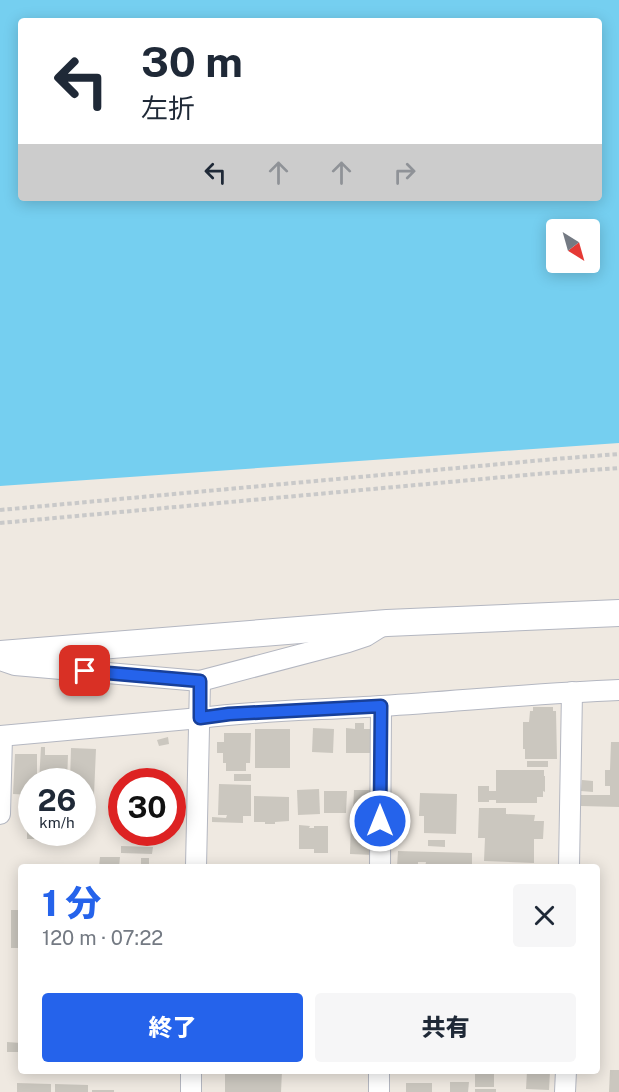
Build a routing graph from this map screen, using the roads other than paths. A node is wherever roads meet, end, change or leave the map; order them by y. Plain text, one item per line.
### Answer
1 (619, 613) edge
2 (387, 623) junction
3 (0, 654) edge
4 (0, 660) edge
5 (200, 681) junction
6 (619, 690) edge
7 (572, 692) junction
8 (381, 706) junction
9 (200, 718) junction
10 (1, 736) edge
11 (0, 814) edge
12 (196, 864) edge
13 (380, 864) edge
14 (569, 864) edge
15 (191, 1074) edge
16 (379, 1074) edge
17 (566, 1074) edge
18 (191, 1092) edge
19 (379, 1092) edge
20 (565, 1092) edge

1 - 2 street
2 - 3 street
2 - 5 street
4 - 5 street
5 - 9 street
6 - 7 street
7 - 8 street
7 - 14 street
8 - 9 street
8 - 13 street
9 - 10 street
9 - 12 street
10 - 11 street
15 - 18 street
16 - 19 street
17 - 20 street

